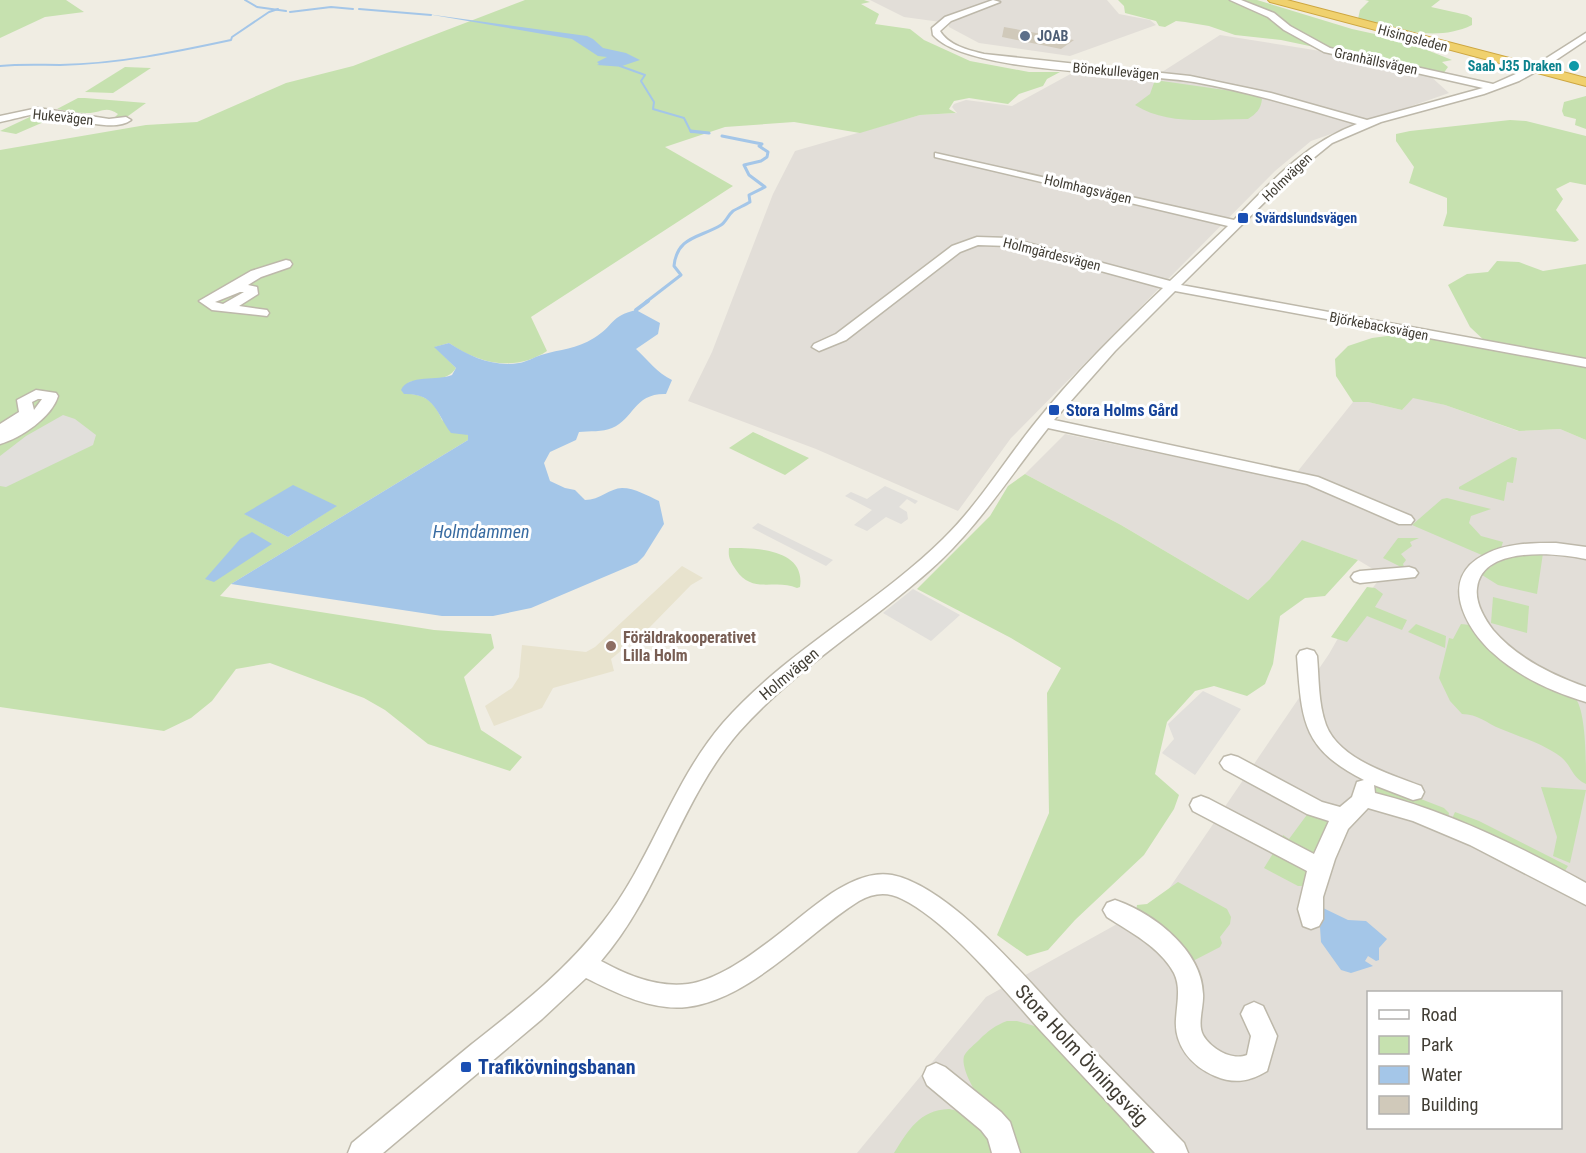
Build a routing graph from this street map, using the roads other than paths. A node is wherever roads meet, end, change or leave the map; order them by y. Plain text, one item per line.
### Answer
1 (1234, 0) edge
2 (1274, 0) edge
3 (996, 2) dead end
4 (1586, 36) edge
5 (1535, 70) junction
6 (1586, 82) edge
7 (1494, 87) junction
8 (0, 119) edge
9 (126, 120) dead end
10 (1369, 124) junction
11 (939, 154) dead end
12 (1236, 224) junction
13 (286, 264) dead end
14 (1173, 285) junction
15 (233, 289) junction
16 (227, 307) junction
17 (262, 313) dead end
18 (819, 347) dead end
19 (1586, 363) edge
20 (1043, 423) junction
21 (0, 430) edge
22 (0, 439) edge
23 (1405, 520) dead end
24 (1586, 553) edge
25 (1409, 573) dead end
26 (1360, 577) dead end
27 (1307, 656) dead end
28 (1586, 695) edge
29 (1231, 763) dead end
30 (1365, 771) junction
31 (1413, 792) dead end
32 (1364, 798) junction
33 (1201, 805) dead end
34 (1343, 817) junction
35 (1321, 868) junction
36 (1586, 895) edge
37 (1115, 910) dead end
38 (1311, 919) dead end
39 (583, 964) junction
40 (1254, 1014) dead end
41 (936, 1076) dead end
42 (362, 1153) edge
43 (1006, 1153) edge
44 (1174, 1153) edge

1 - 7 street, Granhällsvägen
2 - 5 highway, Hisingsleden
3 - 10 street, Bönekullevägen
4 - 5 street, Holmvägen
5 - 6 highway, Hisingsleden
5 - 7 street, Holmvägen
7 - 10 street, Holmvägen
8 - 9 street, Hukevägen
10 - 12 street, Holmvägen
11 - 12 street, Holmhagsvägen
12 - 14 street, Holmvägen
13 - 15 street
14 - 18 street, Holmgärdesvägen
14 - 19 street, Björkebacksvägen
14 - 20 street, Holmvägen
15 - 16 street
15 - 16 street
16 - 17 street
20 - 23 street
20 - 39 street, Holmvägen
21 - 22 street
24 - 28 street
25 - 26 street
27 - 30 street
29 - 34 street
30 - 31 street
30 - 32 street
32 - 34 street
32 - 36 street
33 - 35 street
34 - 35 street
35 - 38 street
37 - 40 street
39 - 42 street, Holmvägen
39 - 44 street, Stora Holm Övningsväg
41 - 43 street

